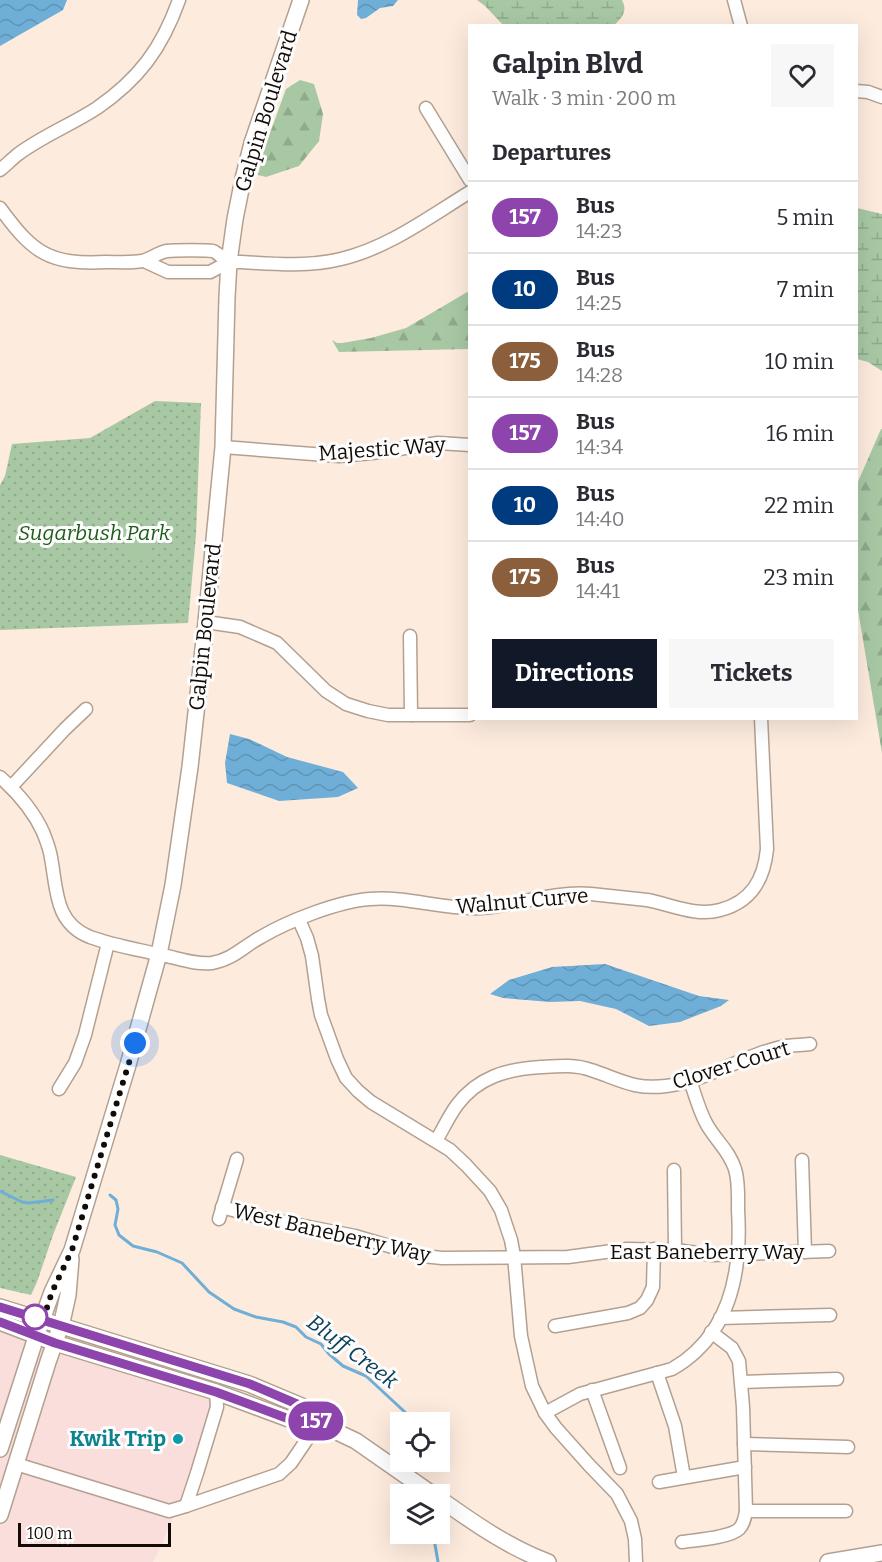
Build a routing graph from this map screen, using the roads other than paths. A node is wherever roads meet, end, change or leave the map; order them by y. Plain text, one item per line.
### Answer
1 (179, 0) edge
2 (301, 0) edge
3 (734, 0) edge
4 (740, 24) edge
5 (858, 91) edge
6 (882, 97) edge
7 (426, 108) dead end
8 (0, 170) edge
9 (468, 177) edge
10 (468, 193) edge
11 (0, 208) edge
12 (144, 261) junction
13 (229, 262) junction
14 (468, 444) edge
15 (223, 447) junction
16 (206, 622) junction
17 (410, 636) dead end
18 (86, 709) dead end
19 (411, 715) junction
20 (468, 715) edge
21 (761, 720) edge
22 (0, 777) edge
23 (11, 787) junction
24 (299, 920) junction
25 (108, 943) junction
26 (159, 954) junction
27 (810, 1044) dead end
28 (690, 1080) junction
29 (59, 1089) dead end
30 (436, 1141) junction
31 (237, 1159) dead end
32 (802, 1161) dead end
33 (674, 1170) dead end
34 (654, 1249) junction
35 (72, 1250) junction
36 (675, 1250) junction
37 (829, 1251) dead end
38 (805, 1252) junction
39 (739, 1254) junction
40 (514, 1256) junction
41 (0, 1307) edge
42 (830, 1315) dead end
43 (720, 1318) junction
44 (43, 1320) junction
45 (0, 1322) edge
46 (61, 1325) junction
47 (555, 1326) dead end
48 (711, 1332) junction
49 (36, 1336) junction
50 (55, 1343) junction
51 (657, 1373) junction
52 (837, 1379) dead end
53 (742, 1382) junction
54 (592, 1390) junction
55 (216, 1392) junction
56 (545, 1413) junction
57 (318, 1423) junction
58 (744, 1444) junction
59 (848, 1447) dead end
60 (0, 1449) edge
61 (16, 1464) junction
62 (745, 1467) junction
63 (620, 1468) dead end
64 (684, 1477) junction
65 (659, 1482) dead end
66 (418, 1484) edge
67 (186, 1506) junction
68 (450, 1506) edge
69 (746, 1511) junction
70 (846, 1511) dead end
71 (0, 1515) edge
72 (682, 1542) dead end
73 (882, 1553) edge
74 (548, 1562) edge
75 (636, 1562) edge
76 (828, 1562) edge

1 - 8 street
2 - 13 street, Galpin Boulevard
3 - 4 street
5 - 6 street
7 - 9 street
10 - 13 street
11 - 12 street
12 - 13 street
12 - 13 street
13 - 15 street, Galpin Boulevard
14 - 15 street, Majestic Way
15 - 16 street, Galpin Boulevard
16 - 19 street
16 - 26 street, Galpin Boulevard
17 - 19 street
18 - 23 street
19 - 20 street
21 - 24 street, Walnut Curve
22 - 23 street, Walnut Curve
23 - 25 street, Walnut Curve
24 - 26 street, Walnut Curve
24 - 30 street
25 - 26 street, Walnut Curve
25 - 29 street
26 - 35 street, Galpin Boulevard
27 - 28 street, Clover Court
28 - 30 street, Clover Court
28 - 39 street
30 - 40 street
31 - 40 street, West Baneberry Way
32 - 38 street
33 - 36 street
34 - 36 street, East Baneberry Way
34 - 40 street, East Baneberry Way
34 - 47 street
35 - 44 street, Galpin Boulevard
35 - 46 street, Galpin Boulevard
36 - 39 street, East Baneberry Way
37 - 38 street, East Baneberry Way
38 - 39 street, East Baneberry Way
39 - 43 street
40 - 56 street
41 - 44 street
42 - 43 street
43 - 48 street
44 - 46 street
44 - 49 street, Galpin Boulevard
45 - 49 street
46 - 50 street, Galpin Boulevard
46 - 57 street
48 - 51 street
48 - 53 street
49 - 50 street
49 - 60 street, Galpin Boulevard
50 - 55 street
50 - 61 street, Galpin Boulevard
51 - 54 street
51 - 64 street
52 - 53 street
53 - 58 street
54 - 56 street
54 - 63 street
55 - 57 street
55 - 67 street
56 - 75 street
57 - 66 street
57 - 67 street
58 - 59 street
58 - 62 street
61 - 67 street
61 - 71 street, Galpin Boulevard
62 - 64 street
62 - 69 street
64 - 65 street
68 - 74 street
69 - 70 street
69 - 72 street
73 - 76 street

